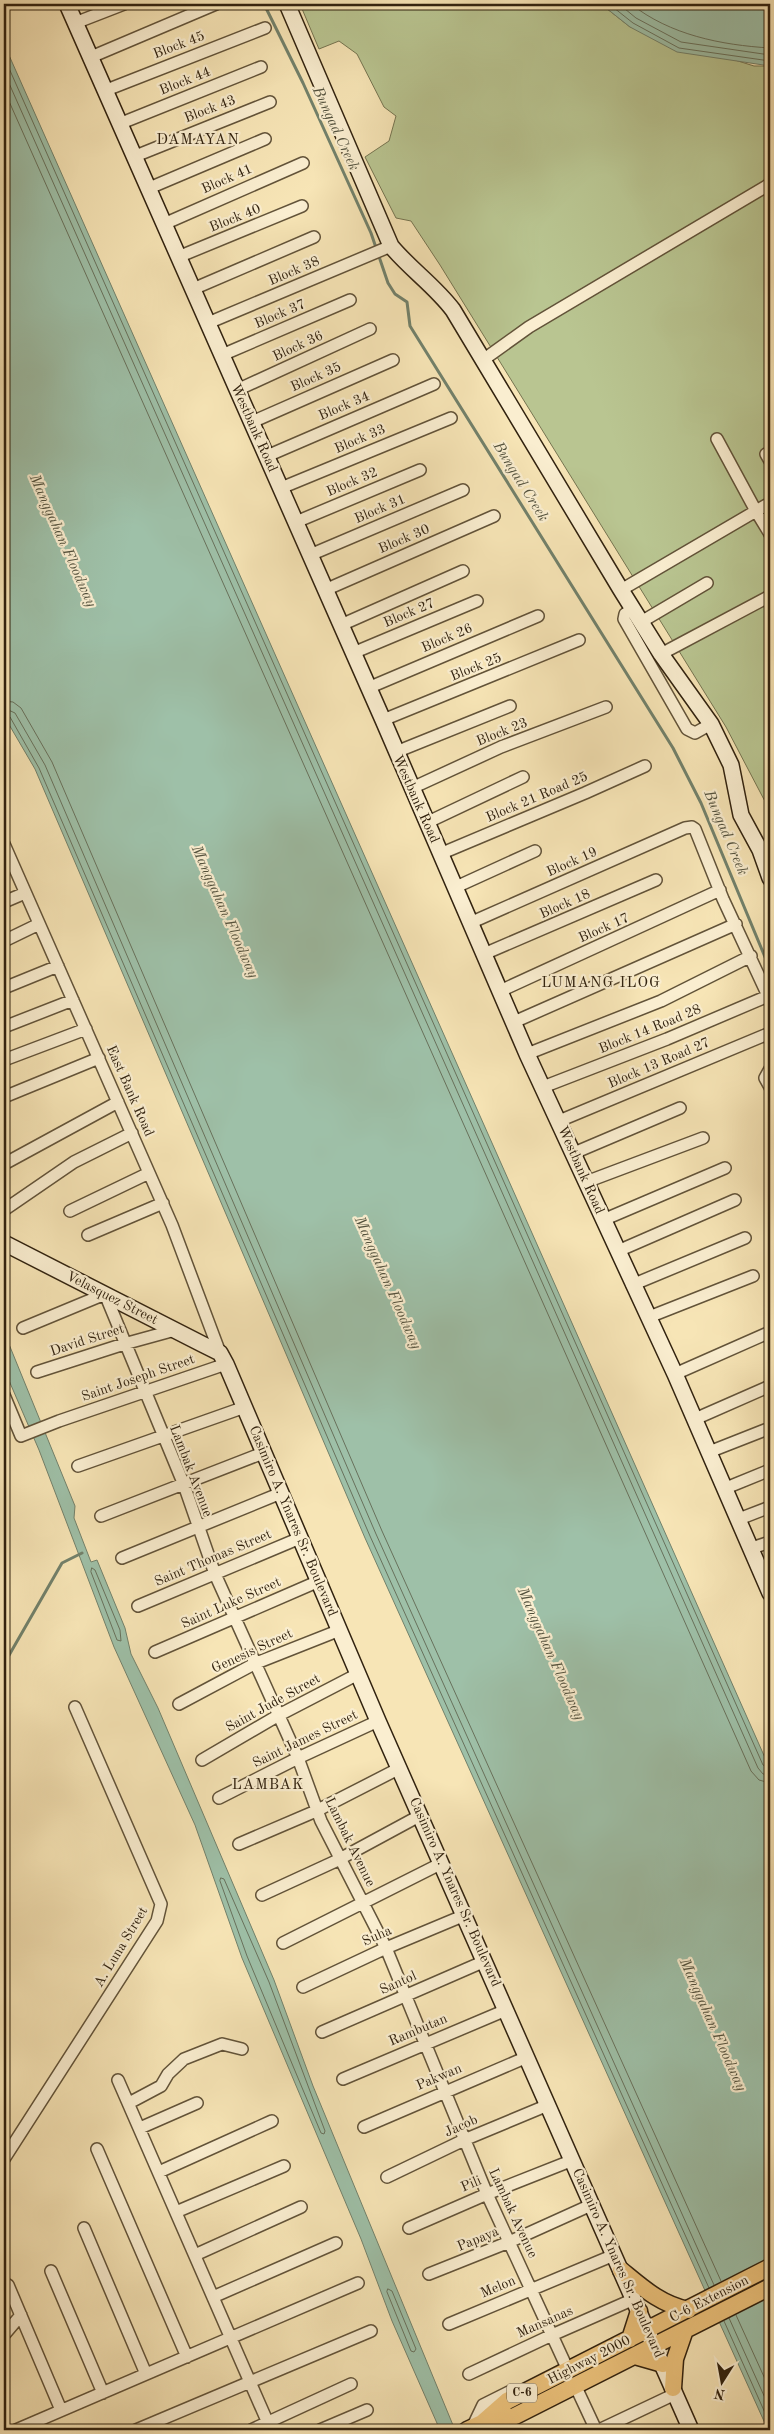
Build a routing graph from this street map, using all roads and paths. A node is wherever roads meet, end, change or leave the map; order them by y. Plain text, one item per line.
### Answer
1 (67, 4) edge
2 (124, 4) edge
3 (216, 4) edge
4 (287, 4) edge
5 (75, 23) junction
6 (265, 28) dead end
7 (90, 57) junction
8 (262, 67) dead end
9 (104, 91) junction
10 (270, 102) dead end
11 (119, 124) junction
12 (265, 139) dead end
13 (133, 157) junction
14 (303, 163) dead end
15 (770, 184) edge
16 (147, 189) junction
17 (302, 206) dead end
18 (164, 224) junction
19 (314, 237) dead end
20 (388, 248) junction
21 (178, 257) junction
22 (193, 289) junction
23 (350, 300) dead end
24 (208, 323) junction
25 (370, 329) dead end
26 (222, 355) junction
27 (393, 360) dead end
28 (483, 360) junction
29 (434, 384) dead end
30 (237, 390) junction
31 (451, 418) dead end
32 (252, 422) junction
33 (717, 439) dead end
34 (267, 456) junction
35 (420, 470) dead end
36 (281, 488) junction
37 (463, 490) dead end
38 (770, 503) edge
39 (756, 511) junction
40 (494, 516) dead end
41 (296, 522) junction
42 (770, 534) edge
43 (310, 555) junction
44 (463, 571) dead end
45 (707, 583) dead end
46 (325, 590) junction
47 (621, 590) junction
48 (770, 596) edge
49 (477, 601) dead end
50 (633, 609) junction
51 (538, 616) dead end
52 (641, 622) junction
53 (340, 625) junction
54 (579, 640) dead end
55 (353, 653) junction
56 (662, 654) junction
57 (368, 688) junction
58 (510, 706) dead end
59 (606, 707) dead end
60 (383, 720) junction
61 (711, 724) junction
62 (396, 752) junction
63 (645, 766) dead end
64 (523, 777) dead end
65 (412, 788) junction
66 (426, 822) junction
67 (4, 844) edge
68 (765, 848) edge
69 (535, 851) dead end
70 (440, 854) junction
71 (7, 862) edge
72 (770, 878) edge
73 (656, 880) dead end
74 (456, 888) junction
75 (720, 890) junction
76 (25, 893) junction
77 (4, 902) edge
78 (470, 922) junction
79 (39, 924) junction
80 (736, 924) junction
81 (4, 941) edge
82 (484, 954) junction
83 (751, 956) junction
84 (58, 966) junction
85 (4, 988) edge
86 (500, 992) junction
87 (769, 998) edge
88 (73, 1000) junction
89 (514, 1022) junction
90 (4, 1027) edge
91 (86, 1029) junction
92 (770, 1033) edge
93 (527, 1054) junction
94 (99, 1058) junction
95 (4, 1060) edge
96 (770, 1069) edge
97 (770, 1086) edge
98 (543, 1087) junction
99 (4, 1097) edge
100 (118, 1102) junction
101 (680, 1108) dead end
102 (559, 1121) junction
103 (132, 1133) junction
104 (703, 1138) dead end
105 (574, 1153) junction
106 (4, 1164) edge
107 (725, 1168) dead end
108 (149, 1172) junction
109 (586, 1182) junction
110 (735, 1200) dead end
111 (163, 1203) junction
112 (4, 1210) edge
113 (70, 1211) dead end
114 (603, 1220) junction
115 (88, 1236) dead end
116 (745, 1238) dead end
117 (4, 1244) edge
118 (618, 1251) junction
119 (753, 1276) dead end
120 (632, 1285) junction
121 (105, 1294) junction
122 (649, 1317) junction
123 (23, 1328) dead end
124 (175, 1330) junction
125 (770, 1332) edge
126 (124, 1344) junction
127 (223, 1359) junction
128 (37, 1372) dead end
129 (675, 1374) junction
130 (770, 1386) edge
131 (144, 1391) junction
132 (4, 1395) edge
133 (245, 1407) junction
134 (694, 1419) junction
135 (770, 1428) edge
136 (162, 1437) junction
137 (709, 1452) junction
138 (263, 1453) junction
139 (78, 1466) dead end
140 (770, 1470) edge
141 (184, 1485) junction
142 (726, 1488) junction
143 (281, 1492) junction
144 (770, 1507) edge
145 (101, 1516) dead end
146 (739, 1519) junction
147 (197, 1528) junction
148 (300, 1538) junction
149 (770, 1542) edge
150 (752, 1548) junction
151 (122, 1558) dead end
152 (215, 1574) junction
153 (319, 1581) junction
154 (770, 1593) edge
155 (138, 1606) dead end
156 (233, 1618) junction
157 (340, 1630) junction
158 (155, 1652) dead end
159 (254, 1664) junction
160 (358, 1674) junction
161 (179, 1704) dead end
162 (75, 1707) dead end
163 (279, 1715) junction
164 (378, 1721) junction
165 (298, 1758) junction
166 (202, 1760) dead end
167 (400, 1768) junction
168 (219, 1798) dead end
169 (316, 1811) junction
170 (421, 1815) junction
171 (240, 1844) dead end
172 (340, 1858) junction
173 (442, 1863) junction
174 (262, 1895) dead end
175 (362, 1902) junction
176 (465, 1915) junction
177 (283, 1943) dead end
178 (386, 1948) junction
179 (485, 1961) junction
180 (302, 1987) dead end
181 (406, 1996) junction
182 (506, 2010) junction
183 (322, 2032) dead end
184 (425, 2042) junction
185 (242, 2049) dead end
186 (527, 2057) junction
187 (342, 2078) dead end
188 (118, 2080) dead end
189 (444, 2091) junction
190 (129, 2103) junction
191 (197, 2103) dead end
192 (548, 2104) junction
193 (272, 2121) dead end
194 (364, 2127) dead end
195 (140, 2128) junction
196 (464, 2140) junction
197 (97, 2149) dead end
198 (4, 2159) edge
199 (573, 2160) junction
200 (284, 2166) dead end
201 (159, 2172) junction
202 (387, 2177) dead end
203 (486, 2194) junction
204 (591, 2205) junction
205 (301, 2207) dead end
206 (176, 2212) junction
207 (84, 2228) dead end
208 (409, 2228) dead end
209 (509, 2242) junction
210 (336, 2243) dead end
211 (195, 2255) junction
212 (614, 2255) junction
213 (770, 2267) edge
214 (51, 2270) dead end
215 (621, 2270) junction
216 (429, 2274) dead end
217 (358, 2283) dead end
218 (8, 2286) dead end
219 (770, 2287) edge
220 (532, 2289) junction
221 (213, 2297) junction
222 (637, 2305) junction
223 (691, 2308) junction
224 (21, 2315) junction
225 (449, 2324) dead end
226 (688, 2329) junction
227 (371, 2331) dead end
228 (637, 2333) junction
229 (4, 2335) edge
230 (552, 2335) junction
231 (231, 2338) junction
232 (655, 2346) junction
233 (635, 2356) junction
234 (187, 2357) junction
235 (663, 2364) junction
236 (566, 2367) junction
237 (146, 2374) junction
238 (470, 2374) dead end
239 (250, 2380) junction
240 (351, 2384) dead end
241 (575, 2385) junction
242 (674, 2392) junction
243 (103, 2393) junction
244 (61, 2410) junction
245 (367, 2410) dead end
246 (270, 2427) edge
247 (473, 2427) edge
248 (16, 2430) edge
249 (136, 2430) edge
250 (251, 2430) edge
251 (320, 2430) edge
252 (597, 2430) edge
253 (691, 2430) edge

1 - 5 street, Westbank Road
2 - 5 street
3 - 7 street
4 - 20 street
5 - 7 street, Westbank Road
6 - 9 street, Block 45
7 - 9 street, Westbank Road
8 - 11 street, Block 44
9 - 11 street, Westbank Road
10 - 13 street, Block 43
11 - 13 street, Westbank Road
12 - 16 street
13 - 16 street, Westbank Road
14 - 18 street, Block 41
15 - 28 street
16 - 18 street, Westbank Road
17 - 21 street, Block 40
18 - 21 street, Westbank Road
19 - 22 street
20 - 24 street, Block 38
20 - 28 street
21 - 22 street, Westbank Road
22 - 24 street, Westbank Road
23 - 26 street, Block 37
24 - 26 street, Westbank Road
25 - 30 street, Block 36
26 - 30 street, Westbank Road
27 - 32 street, Block 35
28 - 47 street
29 - 34 street, Block 34
30 - 32 street, Westbank Road
31 - 36 street, Block 33
32 - 34 street, Westbank Road
33 - 39 street
34 - 36 street, Westbank Road
35 - 41 street, Block 32
36 - 41 street, Westbank Road
37 - 43 street, Block 31
38 - 39 street
39 - 42 street
39 - 47 street
40 - 46 street, Block 30
41 - 43 street, Westbank Road
43 - 46 street, Westbank Road
44 - 53 street
45 - 52 street
46 - 53 street, Westbank Road
47 - 50 street
48 - 56 street
49 - 55 street, Block 27
50 - 52 street
50 - 61 street
51 - 57 street, Block 26
52 - 56 street
53 - 55 street, Westbank Road
54 - 60 street, Block 25
55 - 57 street, Westbank Road
56 - 61 street
57 - 60 street, Westbank Road
58 - 62 street
59 - 65 street, Block 23
60 - 62 street, Westbank Road
61 - 68 street
62 - 65 street, Westbank Road
63 - 70 street, Block 21 Road 25
64 - 66 street
65 - 66 street, Westbank Road
66 - 70 street, Westbank Road
67 - 71 street, East Bank Road
68 - 72 street
69 - 74 street
70 - 74 street, Westbank Road
71 - 76 street, East Bank Road
73 - 82 street, Block 18
74 - 78 street, Westbank Road
75 - 78 street, Block 19
75 - 80 street
75 - 86 street, Block 17
76 - 77 street
76 - 79 street, East Bank Road
78 - 82 street, Westbank Road
79 - 81 street
79 - 84 street, East Bank Road
80 - 83 street
80 - 89 street
82 - 86 street, Westbank Road
83 - 87 street
83 - 93 street
84 - 85 street
84 - 88 street, East Bank Road
86 - 89 street, Westbank Road
87 - 98 street, Block 14 Road 28
88 - 90 street
88 - 91 street, East Bank Road
89 - 93 street, Westbank Road
91 - 94 street, East Bank Road
91 - 95 street
92 - 102 street, Block 13 Road 27
93 - 98 street, Westbank Road
94 - 99 street
94 - 100 street, East Bank Road
96 - 97 street
98 - 102 street, Westbank Road
100 - 103 street, East Bank Road
100 - 106 street
101 - 105 street
102 - 105 street, Westbank Road
103 - 108 street, East Bank Road
103 - 112 street
104 - 109 street
105 - 109 street, Westbank Road
107 - 114 street
108 - 111 street, East Bank Road
108 - 113 street
109 - 114 street, Westbank Road
110 - 118 street
111 - 115 street
111 - 127 street, East Bank Road
114 - 118 street, Westbank Road
116 - 120 street
117 - 121 street, Velasquez Street
118 - 120 street, Westbank Road
119 - 122 street
120 - 122 street, Westbank Road
121 - 123 street
121 - 124 street, Velasquez Street
121 - 126 street, Lambak Avenue
122 - 129 street, Westbank Road
124 - 126 street, David Street
124 - 127 street, Velasquez Street
125 - 129 street
126 - 128 street, David Street
126 - 131 street, Lambak Avenue
127 - 131 street, Saint Joseph Street
127 - 133 street, Casimiro A. Ynares Sr. Boulevard
129 - 134 street, Westbank Road
130 - 134 street
131 - 132 street, Saint Joseph Street
131 - 136 street, Lambak Avenue
133 - 136 street
133 - 138 street, Casimiro A. Ynares Sr. Boulevard
134 - 137 street, Westbank Road
135 - 137 street
136 - 139 street
136 - 141 street, Lambak Avenue
137 - 142 street, Westbank Road
138 - 141 street
138 - 143 street, Casimiro A. Ynares Sr. Boulevard
140 - 142 street
141 - 145 street
141 - 147 street, Lambak Avenue
142 - 146 street, Westbank Road
143 - 147 street
143 - 148 street, Casimiro A. Ynares Sr. Boulevard
144 - 146 street
146 - 150 street, Westbank Road
147 - 151 street
147 - 152 street, Lambak Avenue
148 - 152 street, Saint Thomas Street
148 - 153 street, Casimiro A. Ynares Sr. Boulevard
149 - 150 street
150 - 154 street, Westbank Road
152 - 155 street, Saint Thomas Street
152 - 156 street, Lambak Avenue
153 - 156 street, Saint Luke Street
153 - 157 street, Casimiro A. Ynares Sr. Boulevard
156 - 158 street, Saint Luke Street
156 - 159 street, Lambak Avenue
157 - 159 street, Genesis Street
157 - 160 street, Casimiro A. Ynares Sr. Boulevard
159 - 161 street, Genesis Street
159 - 163 street, Lambak Avenue
160 - 163 street, Saint Jude Street
160 - 164 street, Casimiro A. Ynares Sr. Boulevard
162 - 198 street, A. Luna Street
163 - 165 street, Lambak Avenue
163 - 166 street, Saint Jude Street
164 - 165 street, Saint James Street
164 - 167 street, Casimiro A. Ynares Sr. Boulevard
165 - 168 street, Saint James Street
165 - 169 street, Lambak Avenue
167 - 169 street
167 - 170 street, Casimiro A. Ynares Sr. Boulevard
169 - 171 street
169 - 172 street, Lambak Avenue
170 - 172 street
170 - 173 street, Casimiro A. Ynares Sr. Boulevard
172 - 174 street
172 - 175 street, Lambak Avenue
173 - 175 street
173 - 176 street, Casimiro A. Ynares Sr. Boulevard
175 - 177 street
175 - 178 street, Lambak Avenue
176 - 178 street, Suha
176 - 179 street, Casimiro A. Ynares Sr. Boulevard
178 - 180 street, Suha
178 - 181 street, Lambak Avenue
179 - 181 street, Santol
179 - 182 street, Casimiro A. Ynares Sr. Boulevard
181 - 183 street, Santol
181 - 184 street, Lambak Avenue
182 - 184 street, Rambutan
182 - 186 street, Casimiro A. Ynares Sr. Boulevard
184 - 187 street, Rambutan
184 - 189 street, Lambak Avenue
185 - 190 street
186 - 189 street, Pakwan
186 - 192 street, Casimiro A. Ynares Sr. Boulevard
188 - 190 street
189 - 194 street, Pakwan
189 - 196 street, Lambak Avenue
190 - 195 street
191 - 195 street
192 - 196 street, Jacob
192 - 199 street, Casimiro A. Ynares Sr. Boulevard
193 - 201 street
195 - 201 street
196 - 202 street, Jacob
196 - 203 street, Lambak Avenue
197 - 234 street
199 - 203 street, Pili
199 - 204 street, Casimiro A. Ynares Sr. Boulevard
200 - 206 street
201 - 206 street
203 - 208 street, Pili
203 - 209 street, Lambak Avenue
204 - 209 street, Papaya
204 - 212 street, Casimiro A. Ynares Sr. Boulevard
205 - 211 street
206 - 211 street
207 - 237 street
209 - 216 street, Papaya
209 - 220 street, Lambak Avenue
210 - 221 street
211 - 221 street
212 - 215 street, Casimiro A. Ynares Sr. Boulevard
212 - 220 street, Melon
213 - 223 main road, C-6 Extension / C-6
214 - 243 street
215 - 222 street, Casimiro A. Ynares Sr. Boulevard
215 - 223 main road
217 - 231 street
218 - 224 street
219 - 226 main road, C-6 Extension / C-6
220 - 225 street, Melon
220 - 230 street, Lambak Avenue
221 - 231 street
222 - 228 main road
222 - 230 street, Mansanas
223 - 228 main road, C-6 Extension / C-6
224 - 229 street
224 - 244 street
226 - 232 main road, C-6 Extension / C-6
226 - 242 main road
227 - 239 street
228 - 232 street, Casimiro A. Ynares Sr. Boulevard
228 - 236 main road, Highway 2000 / C-6
230 - 236 street, Lambak Avenue
230 - 238 street, Mansanas
231 - 234 street
231 - 239 street
232 - 233 main road, Highway 2000 / C-6
232 - 235 street, Casimiro A. Ynares Sr. Boulevard
233 - 235 main road
233 - 241 main road, Highway 2000 / C-6
234 - 237 street
235 - 242 street, Casimiro A. Ynares Sr. Boulevard
236 - 247 main road, Highway 2000 / C-6
237 - 243 street
239 - 246 street
239 - 249 street
240 - 246 street
241 - 247 main road, Highway 2000 / C-6
241 - 252 street
242 - 252 street
242 - 253 street, Casimiro A. Ynares Sr. Boulevard
243 - 244 street
244 - 248 street
245 - 251 street
246 - 250 street

